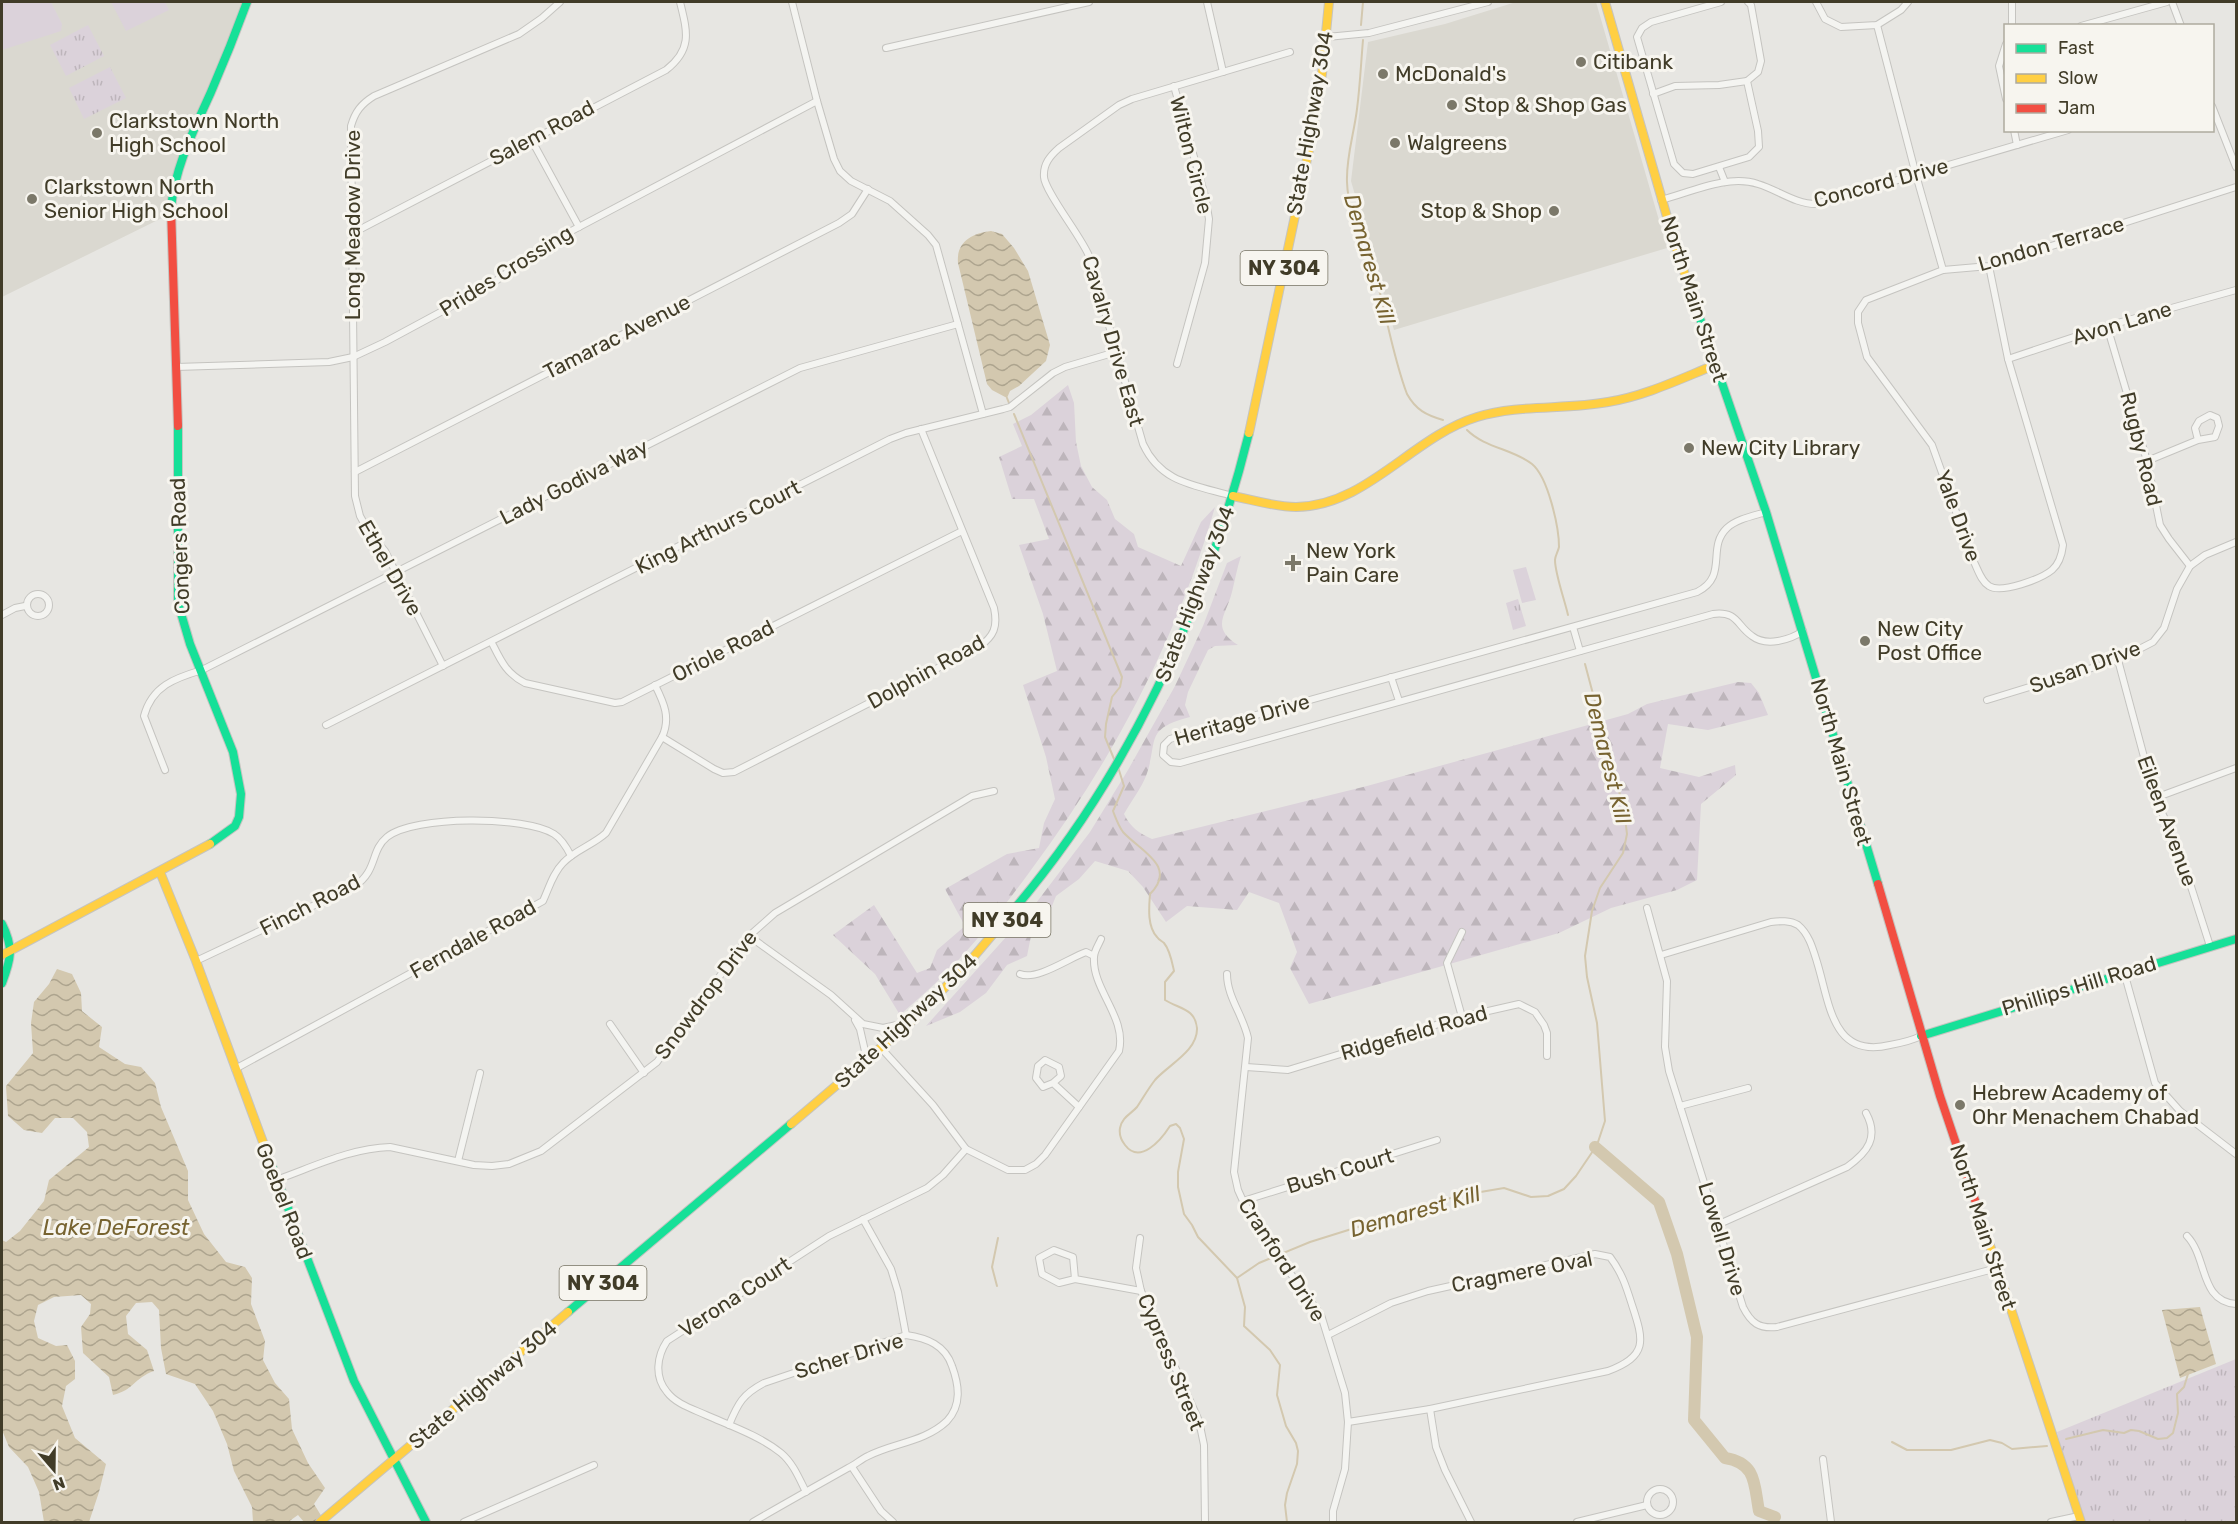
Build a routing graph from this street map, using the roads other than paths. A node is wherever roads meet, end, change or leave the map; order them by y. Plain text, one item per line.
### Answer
1 (247, 2) edge
2 (560, 2) edge
3 (680, 2) edge
4 (792, 2) edge
5 (1089, 2) edge
6 (1207, 2) edge
7 (1329, 2) edge
8 (1488, 2) edge
9 (1605, 2) edge
10 (1721, 2) edge
11 (1748, 2) edge
12 (1816, 2) edge
13 (1908, 2) edge
14 (2012, 2) edge
15 (2167, 2) edge
16 (2172, 2) edge
17 (2012, 24) edge
18 (2088, 24) edge
19 (2180, 24) edge
20 (1877, 25) junction
21 (1327, 37) junction
22 (886, 48) dead end
23 (2004, 49) edge
24 (1290, 52) dead end
25 (1223, 72) junction
26 (1747, 81) junction
27 (1174, 87) junction
28 (2004, 90) edge
29 (1653, 94) junction
30 (817, 101) junction
31 (2214, 111) edge
32 (2014, 132) edge
33 (2061, 132) edge
34 (531, 139) junction
35 (2017, 145) junction
36 (1719, 167) junction
37 (2236, 167) edge
38 (1916, 175) junction
39 (1725, 182) junction
40 (2236, 188) edge
41 (868, 189) junction
42 (1662, 200) junction
43 (579, 227) junction
44 (351, 234) junction
45 (1989, 266) junction
46 (1943, 270) junction
47 (2236, 290) edge
48 (1866, 300) joint
49 (958, 324) junction
50 (2107, 326) junction
51 (1116, 352) junction
52 (353, 357) junction
53 (2008, 359) junction
54 (1177, 364) dead end
55 (1715, 365) junction
56 (176, 367) junction
57 (983, 414) junction
58 (921, 429) junction
59 (2198, 440) junction
60 (2147, 460) junction
61 (355, 472) junction
62 (1233, 496) junction
63 (1766, 512) junction
64 (962, 531) junction
65 (2236, 542) edge
66 (2190, 566) junction
67 (396, 572) junction
68 (25, 606) dead end
69 (2, 615) edge
70 (1573, 627) junction
71 (1803, 631) junction
72 (492, 643) junction
73 (1580, 651) junction
74 (2118, 660) junction
75 (443, 666) junction
76 (202, 670) junction
77 (1391, 678) junction
78 (655, 685) junction
79 (1987, 700) dead end
80 (1399, 701) junction
81 (326, 725) dead end
82 (662, 737) junction
83 (2236, 768) edge
84 (165, 770) dead end
85 (994, 791) dead end
86 (2155, 798) junction
87 (571, 856) junction
88 (160, 872) junction
89 (1647, 908) dead end
90 (2, 924) edge
91 (1462, 932) dead end
92 (749, 936) junction
93 (1101, 939) dead end
94 (2236, 939) edge
95 (2210, 946) junction
96 (12, 949) junction
97 (2, 955) edge
98 (1661, 955) junction
99 (1094, 956) junction
100 (196, 961) junction
101 (2124, 972) junction
102 (1227, 974) dead end
103 (1020, 975) dead end
104 (2, 983) edge
105 (852, 1014) junction
106 (1462, 1017) junction
107 (912, 1021) junction
108 (610, 1024) dead end
109 (1921, 1036) junction
110 (881, 1048) junction
111 (1547, 1056) dead end
112 (867, 1060) junction
113 (1246, 1067) junction
114 (235, 1069) junction
115 (480, 1073) dead end
116 (644, 1073) junction
117 (1053, 1083) junction
118 (1748, 1088) dead end
119 (1680, 1106) junction
120 (1079, 1107) junction
121 (1866, 1113) dead end
122 (1437, 1140) dead end
123 (966, 1149) junction
124 (2236, 1154) edge
125 (458, 1161) junction
126 (276, 1180) junction
127 (1243, 1201) junction
128 (863, 1219) junction
129 (1717, 1225) junction
130 (2187, 1236) dead end
131 (1140, 1238) dead end
132 (1997, 1268) junction
133 (1076, 1279) junction
134 (1142, 1291) junction
135 (2236, 1304) edge
136 (906, 1335) junction
137 (1328, 1335) junction
138 (1430, 1409) junction
139 (1348, 1422) junction
140 (729, 1425) junction
141 (1823, 1459) dead end
142 (394, 1460) junction
143 (594, 1465) dead end
144 (852, 1467) junction
145 (806, 1492) junction
146 (1647, 1505) junction
147 (2080, 1519) edge
148 (320, 1522) edge
149 (426, 1522) edge
150 (464, 1522) edge
151 (753, 1522) edge
152 (893, 1522) edge
153 (1204, 1522) edge
154 (1333, 1522) edge
155 (1471, 1522) edge
156 (1577, 1522) edge
157 (1831, 1522) edge
158 (2051, 1522) edge

1 - 56 street, Congers Road
2 - 44 street, Long Meadow Drive
3 - 34 street, Salem Road
4 - 30 street
5 - 22 street
6 - 25 street
7 - 21 street, State Highway 304 / NY 304
8 - 21 street
9 - 42 street, North Main Street
10 - 29 street
11 - 26 street
12 - 20 street
13 - 20 street
14 - 17 street
15 - 18 street
16 - 19 street
20 - 38 street
21 - 62 street, State Highway 304 / NY 304
23 - 28 street
24 - 25 street, Cavalry Drive East
25 - 27 street, Cavalry Drive East
26 - 29 street
26 - 36 street
27 - 51 street, Cavalry Drive East
27 - 54 street, Wilton Circle
29 - 36 street
30 - 41 street
30 - 43 street, Prides Crossing
31 - 37 street
32 - 35 street
33 - 35 street, Concord Drive
34 - 43 street
34 - 44 street, Salem Road
35 - 38 street, Concord Drive
36 - 39 street
38 - 39 street, Concord Drive
38 - 46 street
39 - 42 street, Concord Drive
40 - 45 street, London Terrace
41 - 49 street
41 - 61 street, Tamarac Avenue
42 - 55 street, North Main Street
43 - 52 street, Prides Crossing
44 - 52 street, Long Meadow Drive
45 - 46 street, London Terrace
45 - 53 street, Yale Drive
46 - 48 street, London Terrace
47 - 50 street, Avon Lane
48 - 53 street, Yale Drive
49 - 57 street
49 - 67 street, Lady Godiva Way
50 - 53 street, Avon Lane
50 - 60 street, Rugby Road
51 - 57 street, King Arthurs Court
51 - 62 street, Cavalry Drive East
52 - 56 street, Prides Crossing
52 - 61 street, Ethel Drive
55 - 62 street
55 - 63 street, North Main Street
56 - 76 street, Congers Road
57 - 58 street, King Arthurs Court
58 - 64 street, Dolphin Road
58 - 72 street, King Arthurs Court
59 - 59 street
59 - 60 street
60 - 66 street, Rugby Road
61 - 67 street, Ethel Drive
62 - 107 street, State Highway 304 / NY 304
63 - 70 street, Heritage Drive
63 - 71 street, North Main Street
64 - 78 street, Oriole Road
64 - 82 street, Dolphin Road
65 - 66 street
66 - 74 street, Susan Drive
67 - 75 street, Ethel Drive
67 - 76 street, Lady Godiva Way
68 - 69 street
70 - 73 street
70 - 77 street, Heritage Drive
71 - 73 street, Heritage Drive
71 - 109 street, North Main Street
72 - 75 street, King Arthurs Court
72 - 78 street, Oriole Road
73 - 80 street, Heritage Drive
74 - 79 street, Susan Drive
74 - 86 street, Eileen Avenue
75 - 81 street, King Arthurs Court
76 - 84 street, Lady Godiva Way
76 - 88 street, Congers Road
77 - 80 street
77 - 80 street, Heritage Drive
78 - 82 street, Ferndale Road
82 - 87 street, Ferndale Road
83 - 86 street
85 - 92 street, Snowdrop Drive
86 - 95 street, Eileen Avenue
87 - 100 street, Finch Road
87 - 114 street, Ferndale Road
88 - 96 street, Congers Road
88 - 100 street, Goebel Road
89 - 98 street, Lowell Drive
90 - 96 street
91 - 106 street
92 - 105 street
92 - 116 street, Snowdrop Drive
93 - 99 street
94 - 95 street, Phillips Hill Road
95 - 101 street, Phillips Hill Road
96 - 97 street, Congers Road
96 - 104 street
98 - 109 street
98 - 119 street, Lowell Drive
99 - 103 street
99 - 120 street
100 - 114 street, Goebel Road
101 - 109 street, Phillips Hill Road
101 - 124 street
102 - 113 street, Cranford Drive
105 - 107 street
105 - 112 street
106 - 111 street, Ridgefield Road
106 - 113 street, Ridgefield Road
107 - 110 street, State Highway 304 / NY 304
108 - 116 street
109 - 132 street, North Main Street
110 - 112 street, State Highway 304 / NY 304
110 - 123 street
112 - 142 street, State Highway 304 / NY 304
113 - 127 street, Cranford Drive
114 - 126 street, Goebel Road
115 - 125 street
116 - 125 street, Snowdrop Drive
117 - 117 street
117 - 120 street
118 - 119 street
119 - 129 street, Lowell Drive
120 - 123 street
121 - 129 street
122 - 127 street, Bush Court
123 - 128 street, Verona Court
125 - 126 street, Snowdrop Drive
126 - 142 street, Goebel Road
127 - 137 street, Cranford Drive
128 - 136 street
128 - 140 street, Verona Court
129 - 132 street, Lowell Drive
130 - 135 street
131 - 134 street, Cypress Street
132 - 147 street, North Main Street
133 - 133 street
133 - 134 street
134 - 153 street, Cypress Street
136 - 140 street, Scher Drive
136 - 144 street, Scher Drive
137 - 138 street, Cragmere Oval
137 - 139 street, Cranford Drive
138 - 139 street, Cragmere Oval
138 - 155 street
139 - 154 street, Cranford Drive
140 - 145 street, Verona Court
141 - 157 street
142 - 148 street, State Highway 304 / NY 304
142 - 149 street, Goebel Road
143 - 150 street
144 - 145 street, Scher Drive
144 - 152 street
145 - 151 street, Scher Drive
146 - 146 street
146 - 156 street
147 - 158 street

